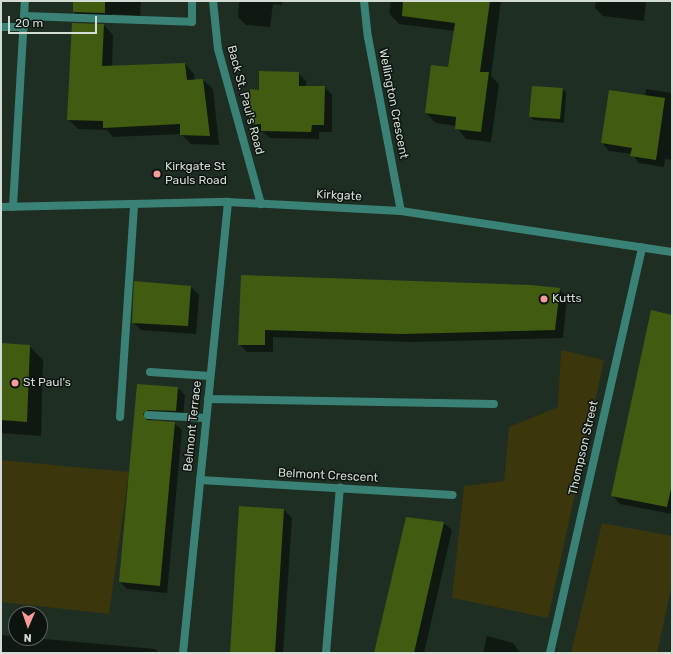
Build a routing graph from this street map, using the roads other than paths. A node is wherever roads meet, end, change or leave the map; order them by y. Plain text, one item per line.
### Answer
1 (25, 1) edge
2 (192, 1) edge
3 (212, 1) edge
4 (364, 1) edge
5 (24, 16) junction
6 (1, 27) edge
7 (24, 27) junction
8 (228, 202) junction
9 (134, 204) junction
10 (261, 204) junction
11 (1, 207) edge
12 (13, 207) junction
13 (401, 211) junction
14 (642, 248) junction
15 (672, 252) edge
16 (150, 372) dead end
17 (210, 376) junction
18 (208, 399) junction
19 (494, 404) dead end
20 (148, 415) dead end
21 (120, 417) dead end
22 (206, 418) junction
23 (200, 480) junction
24 (340, 488) junction
25 (454, 495) dead end
26 (183, 653) edge
27 (326, 653) edge
28 (550, 653) edge

1 - 5 street
2 - 5 street
3 - 10 street, Back St. Paul's Road
4 - 13 street, Wellington Crescent
5 - 7 street
6 - 7 street
7 - 12 street
8 - 9 street, Kirkgate
8 - 10 street, Kirkgate
8 - 17 street, Belmont Terrace
9 - 12 street, Kirkgate
9 - 21 street
10 - 13 street, Kirkgate
11 - 12 street, Kirkgate
13 - 14 street, Kirkgate
14 - 15 street, Kirkgate
14 - 28 street, Thompson Street
16 - 17 street
17 - 18 street, Belmont Terrace
18 - 19 street
18 - 22 street, Belmont Terrace
20 - 22 street
22 - 23 street, Belmont Terrace
23 - 24 street, Belmont Crescent
23 - 26 street, Belmont Terrace
24 - 25 street, Belmont Crescent
24 - 27 street

